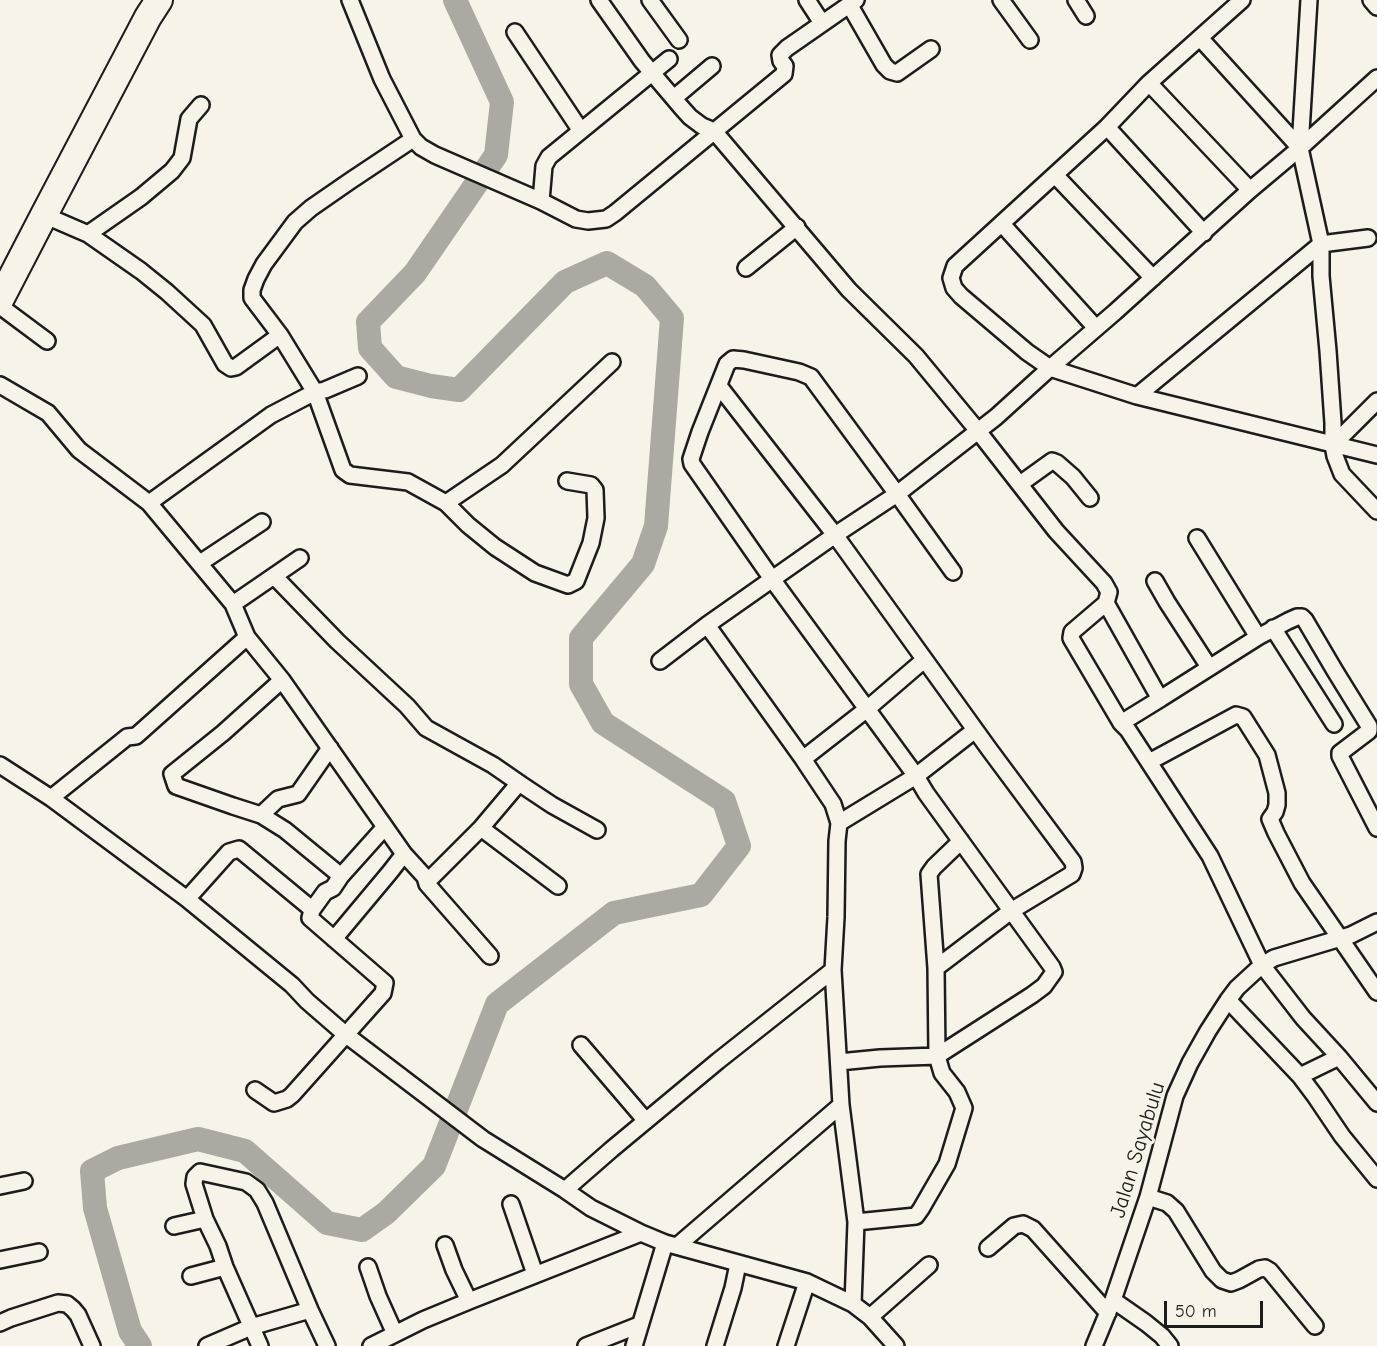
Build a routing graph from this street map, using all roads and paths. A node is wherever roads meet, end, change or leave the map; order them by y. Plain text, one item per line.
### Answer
1 (142, 0) edge
2 (159, 0) edge
3 (350, 0) edge
4 (599, 0) edge
5 (650, 0) edge
6 (807, 0) edge
7 (1001, 0) edge
8 (1076, 0) edge
9 (1242, 0) edge
10 (1309, 0) edge
11 (1371, 0) edge
12 (852, 2) edge
13 (1377, 7) edge
14 (1086, 16) dead end
15 (822, 23) junction
16 (515, 32) dead end
17 (1200, 38) junction
18 (679, 40) dead end
19 (1030, 40) dead end
20 (930, 49) dead end
21 (669, 59) dead end
22 (711, 66) dead end
23 (652, 74) junction
24 (1377, 78) edge
25 (1149, 83) junction
26 (674, 98) junction
27 (201, 105) dead end
28 (1107, 127) junction
29 (581, 130) junction
30 (714, 131) junction
31 (413, 139) junction
32 (1300, 148) junction
33 (1055, 175) junction
34 (1250, 189) junction
35 (536, 199) junction
36 (44, 215) junction
37 (1002, 225) junction
38 (796, 227) junction
39 (1204, 232) junction
40 (88, 234) junction
41 (1368, 238) dead end
42 (1321, 244) junction
43 (0, 265) edge
44 (746, 268) dead end
45 (1153, 278) junction
46 (1, 297) edge
47 (1096, 328) junction
48 (280, 335) junction
49 (47, 341) dead end
50 (612, 362) dead end
51 (1050, 368) junction
52 (358, 376) dead end
53 (0, 385) edge
54 (719, 386) junction
55 (315, 392) junction
56 (1137, 396) junction
57 (1377, 401) edge
58 (978, 431) junction
59 (1333, 445) junction
60 (1377, 455) edge
61 (567, 481) dead end
62 (1020, 484) junction
63 (897, 494) junction
64 (1090, 498) dead end
65 (149, 503) junction
66 (446, 503) junction
67 (1377, 511) edge
68 (262, 522) dead end
69 (835, 534) junction
70 (1197, 538) dead end
71 (300, 558) dead end
72 (200, 563) junction
73 (953, 572) dead end
74 (274, 576) junction
75 (772, 579) junction
76 (1155, 581) dead end
77 (1107, 603) junction
78 (233, 604) junction
79 (707, 624) junction
80 (1273, 628) junction
81 (247, 637) junction
82 (1258, 637) junction
83 (924, 660) junction
84 (660, 661) dead end
85 (1209, 667) junction
86 (282, 680) junction
87 (1160, 699) junction
88 (867, 709) junction
89 (1121, 723) junction
90 (1334, 724) dead end
91 (975, 730) junction
92 (330, 748) junction
93 (803, 759) junction
94 (1149, 762) junction
95 (0, 765) edge
96 (916, 776) junction
97 (519, 783) junction
98 (51, 798) junction
99 (261, 815) junction
100 (839, 823) junction
101 (384, 828) junction
102 (481, 828) junction
103 (1377, 828) edge
104 (597, 830) dead end
105 (961, 841) junction
106 (404, 854) junction
107 (341, 876) junction
108 (425, 877) junction
109 (558, 886) dead end
110 (187, 899) junction
111 (312, 910) junction
112 (1011, 911) junction
113 (1377, 922) edge
114 (1341, 938) junction
115 (334, 939) junction
116 (490, 956) dead end
117 (1262, 965) junction
118 (936, 968) junction
119 (833, 970) junction
120 (1377, 992) edge
121 (1228, 1000) junction
122 (345, 1034) junction
123 (581, 1045) dead end
124 (937, 1056) junction
125 (1339, 1057) junction
126 (839, 1062) junction
127 (1300, 1076) junction
128 (255, 1090) dead end
129 (1377, 1103) edge
130 (841, 1105) junction
131 (646, 1121) junction
132 (1377, 1179) edge
133 (24, 1181) dead end
134 (0, 1186) edge
135 (565, 1190) junction
136 (1148, 1197) junction
137 (511, 1204) dead end
138 (205, 1219) junction
139 (855, 1222) junction
140 (174, 1226) dead end
141 (641, 1233) junction
142 (671, 1244) junction
143 (445, 1245) dead end
144 (988, 1248) dead end
145 (39, 1252) dead end
146 (0, 1260) edge
147 (738, 1264) junction
148 (929, 1265) dead end
149 (225, 1267) junction
150 (368, 1267) dead end
151 (535, 1274) junction
152 (191, 1276) dead end
153 (807, 1282) junction
154 (469, 1301) junction
155 (853, 1304) junction
156 (1111, 1307) junction
157 (310, 1310) junction
158 (870, 1317) junction
159 (0, 1323) edge
160 (639, 1325) junction
161 (1315, 1326) dead end
162 (251, 1327) junction
163 (395, 1334) junction
164 (93, 1346) edge
165 (207, 1346) edge
166 (260, 1346) edge
167 (327, 1346) edge
168 (371, 1346) edge
169 (586, 1346) edge
170 (634, 1346) edge
171 (715, 1346) edge
172 (786, 1346) edge
173 (896, 1346) edge
174 (1094, 1346) edge
175 (1170, 1346) edge

1 - 43 highway
2 - 36 highway
3 - 31 street
4 - 23 street
5 - 18 street
6 - 15 street
7 - 19 street
8 - 14 street
9 - 17 street
10 - 32 street
11 - 13 street
12 - 15 street
12 - 20 street
15 - 30 street
16 - 29 street
17 - 25 street
17 - 32 street
21 - 23 street
22 - 26 street
23 - 26 street
23 - 29 street
24 - 32 street
25 - 28 street
25 - 34 street
26 - 30 street
27 - 40 street
28 - 33 street
28 - 39 street
29 - 35 street
30 - 35 street
30 - 38 street
31 - 35 street
31 - 48 street
32 - 34 street
32 - 42 street
33 - 37 street
33 - 45 street
34 - 39 street
36 - 40 street
36 - 46 highway
37 - 47 street
37 - 51 street
38 - 44 street
38 - 58 street
39 - 45 street
40 - 48 street
41 - 42 street
42 - 56 street
42 - 59 street
45 - 47 street
46 - 49 street
47 - 51 street
48 - 55 street
50 - 66 street
51 - 56 street
51 - 58 street
52 - 55 street
53 - 65 street
54 - 63 street
54 - 69 street
54 - 75 street
55 - 65 street
55 - 66 street
56 - 59 street
57 - 59 street
58 - 62 street
58 - 63 street
59 - 60 street
59 - 67 street
61 - 66 street
62 - 64 street
62 - 77 street
63 - 69 street
63 - 73 street
65 - 72 street
68 - 72 street
69 - 75 street
69 - 83 street
70 - 82 street
71 - 74 street
72 - 78 street
74 - 78 street
74 - 97 street
75 - 79 street
75 - 88 street
76 - 85 street
77 - 87 street
77 - 89 street
78 - 81 street
79 - 84 street
79 - 93 street
80 - 82 street
80 - 90 street
80 - 103 street
81 - 86 street
81 - 98 street
82 - 85 street
83 - 88 street
83 - 91 street
85 - 87 street
86 - 92 street
86 - 99 street
87 - 89 street
88 - 93 street
88 - 96 street
89 - 94 street
91 - 96 street
91 - 112 street
92 - 99 street
92 - 101 street
93 - 100 street
94 - 114 street
94 - 117 street
95 - 98 street
96 - 100 street
96 - 105 street
97 - 102 street
97 - 104 street
98 - 110 street
99 - 107 street
100 - 119 street
101 - 106 street
101 - 107 street
102 - 108 street
102 - 109 street
105 - 112 street
105 - 118 street
106 - 108 street
106 - 115 street
107 - 111 street
108 - 116 street
110 - 111 street
110 - 122 street
111 - 115 street
112 - 118 street
112 - 124 street
113 - 114 street, Jalan Sayabulu
114 - 117 street, Jalan Sayabulu
114 - 120 street
115 - 122 street
117 - 121 street, Jalan Sayabulu
117 - 125 street
118 - 124 street
119 - 126 street
119 - 131 street
121 - 127 street
121 - 136 street, Jalan Sayabulu
122 - 128 street
122 - 135 street
123 - 131 street
124 - 126 street
124 - 139 street
125 - 127 street
125 - 129 street
126 - 130 street
127 - 132 street
130 - 139 street
130 - 142 street
131 - 135 street
133 - 134 street
135 - 141 street
136 - 156 street, Jalan Sayabulu
136 - 161 street
137 - 151 street
138 - 140 street
138 - 149 street
138 - 157 street
139 - 155 street
141 - 142 street
141 - 151 street
142 - 147 street
142 - 160 street
143 - 154 street
144 - 156 street
145 - 146 street
147 - 153 street
147 - 171 street
148 - 158 street
149 - 152 street
149 - 162 street
150 - 163 street
151 - 154 street
153 - 155 street
153 - 172 street
154 - 163 street
155 - 158 street
156 - 174 street, Jalan Sayabulu
156 - 175 street
157 - 162 street
157 - 167 street
158 - 173 street
159 - 164 street
160 - 169 street
160 - 170 street
162 - 165 street
162 - 166 street
163 - 168 street

